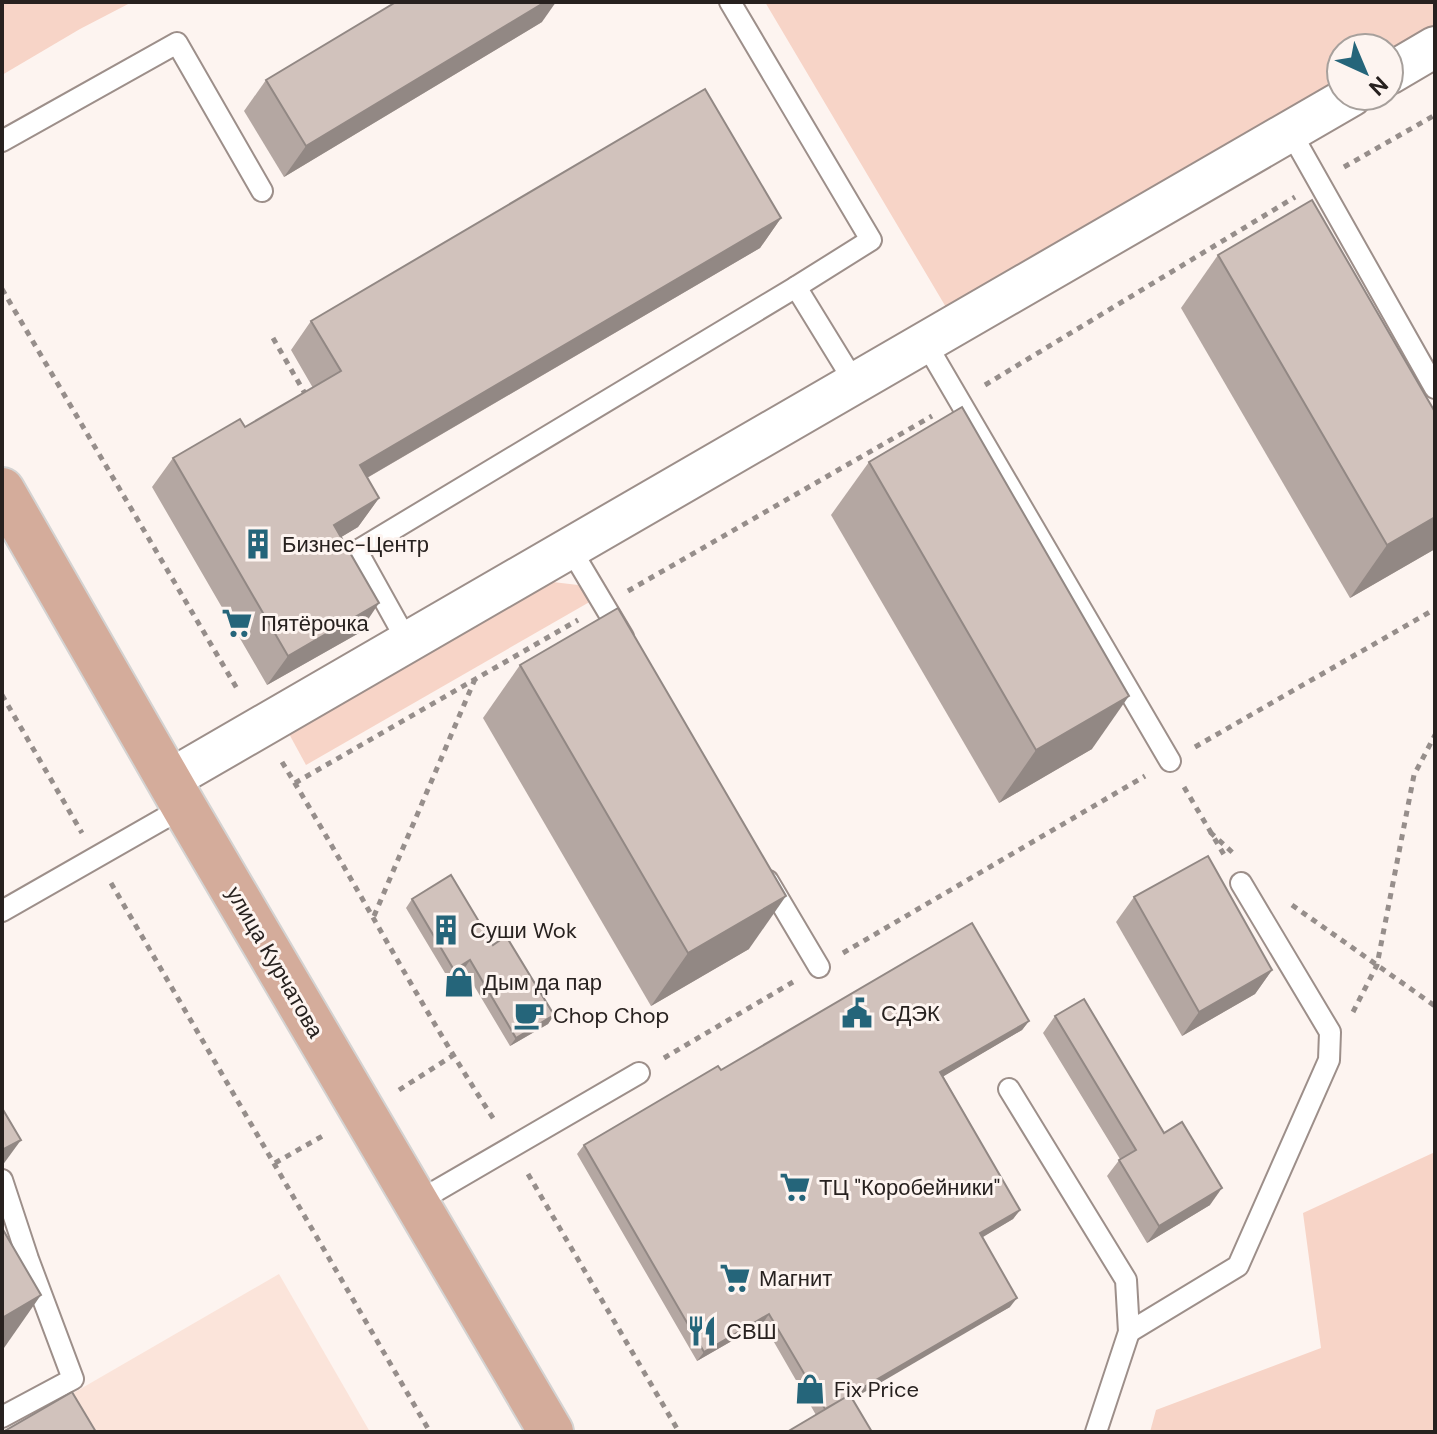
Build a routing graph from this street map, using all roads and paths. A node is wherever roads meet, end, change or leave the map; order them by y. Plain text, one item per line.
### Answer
1 (730, 2) edge
2 (1435, 47) edge
3 (1405, 65) edge
4 (1325, 111) edge
5 (1435, 115) edge
6 (1290, 131) junction
7 (2, 141) edge
8 (1319, 182) junction
9 (262, 191) dead end
10 (796, 287) junction
11 (2, 289) edge
12 (273, 338) dead end
13 (925, 342) junction
14 (855, 383) junction
15 (1435, 388) edge
16 (959, 400) junction
17 (310, 403) edge
18 (2, 490) edge
19 (570, 548) junction
20 (604, 605) junction
21 (1435, 609) edge
22 (407, 641) junction
23 (636, 658) edge
24 (475, 679) junction
25 (2, 695) edge
26 (260, 727) junction
27 (1435, 735) edge
28 (1170, 761) junction
29 (295, 783) junction
30 (176, 793) junction
31 (1210, 832) junction
32 (1234, 853) dead end
33 (96, 857) junction
34 (755, 860) edge
35 (1241, 883) joint
36 (1281, 896) dead end
37 (2, 911) edge
38 (374, 917) junction
39 (1377, 965) junction
40 (819, 967) junction
41 (1435, 1006) edge
42 (1329, 1060) junction
43 (639, 1073) joint
44 (1009, 1089) dead end
45 (512, 1146) junction
46 (2, 1180) edge
47 (417, 1202) junction
48 (1129, 1332) junction
49 (2, 1417) edge
50 (430, 1432) edge
51 (551, 1432) edge
52 (679, 1432) edge
53 (1096, 1432) edge

1 - 10 lane
2 - 3 street
4 - 6 street
5 - 8 path
6 - 8 lane
6 - 13 street
7 - 9 lane
8 - 15 lane
8 - 16 path
10 - 14 lane
10 - 22 lane
11 - 26 path
12 - 17 path
13 - 14 street
13 - 16 lane
14 - 19 street
16 - 20 path
16 - 28 lane
18 - 30 main road, улица Курчатова
19 - 20 lane
19 - 22 street
20 - 23 lane
20 - 24 path
21 - 28 path
22 - 26 street
24 - 29 path
24 - 38 path
25 - 33 path
26 - 29 path
26 - 30 street
27 - 39 path
28 - 31 path
28 - 40 path
29 - 38 path
30 - 33 lane
30 - 47 main road, улица Курчатова
31 - 32 path
31 - 35 path
33 - 37 lane
33 - 50 path
34 - 40 lane
35 - 42 lane
36 - 39 path
38 - 45 path
39 - 41 path
39 - 42 path
40 - 43 path
42 - 48 lane
43 - 45 lane
44 - 48 lane
45 - 47 lane
45 - 52 path
46 - 49 lane
47 - 51 main road, улица Курчатова
48 - 53 lane

